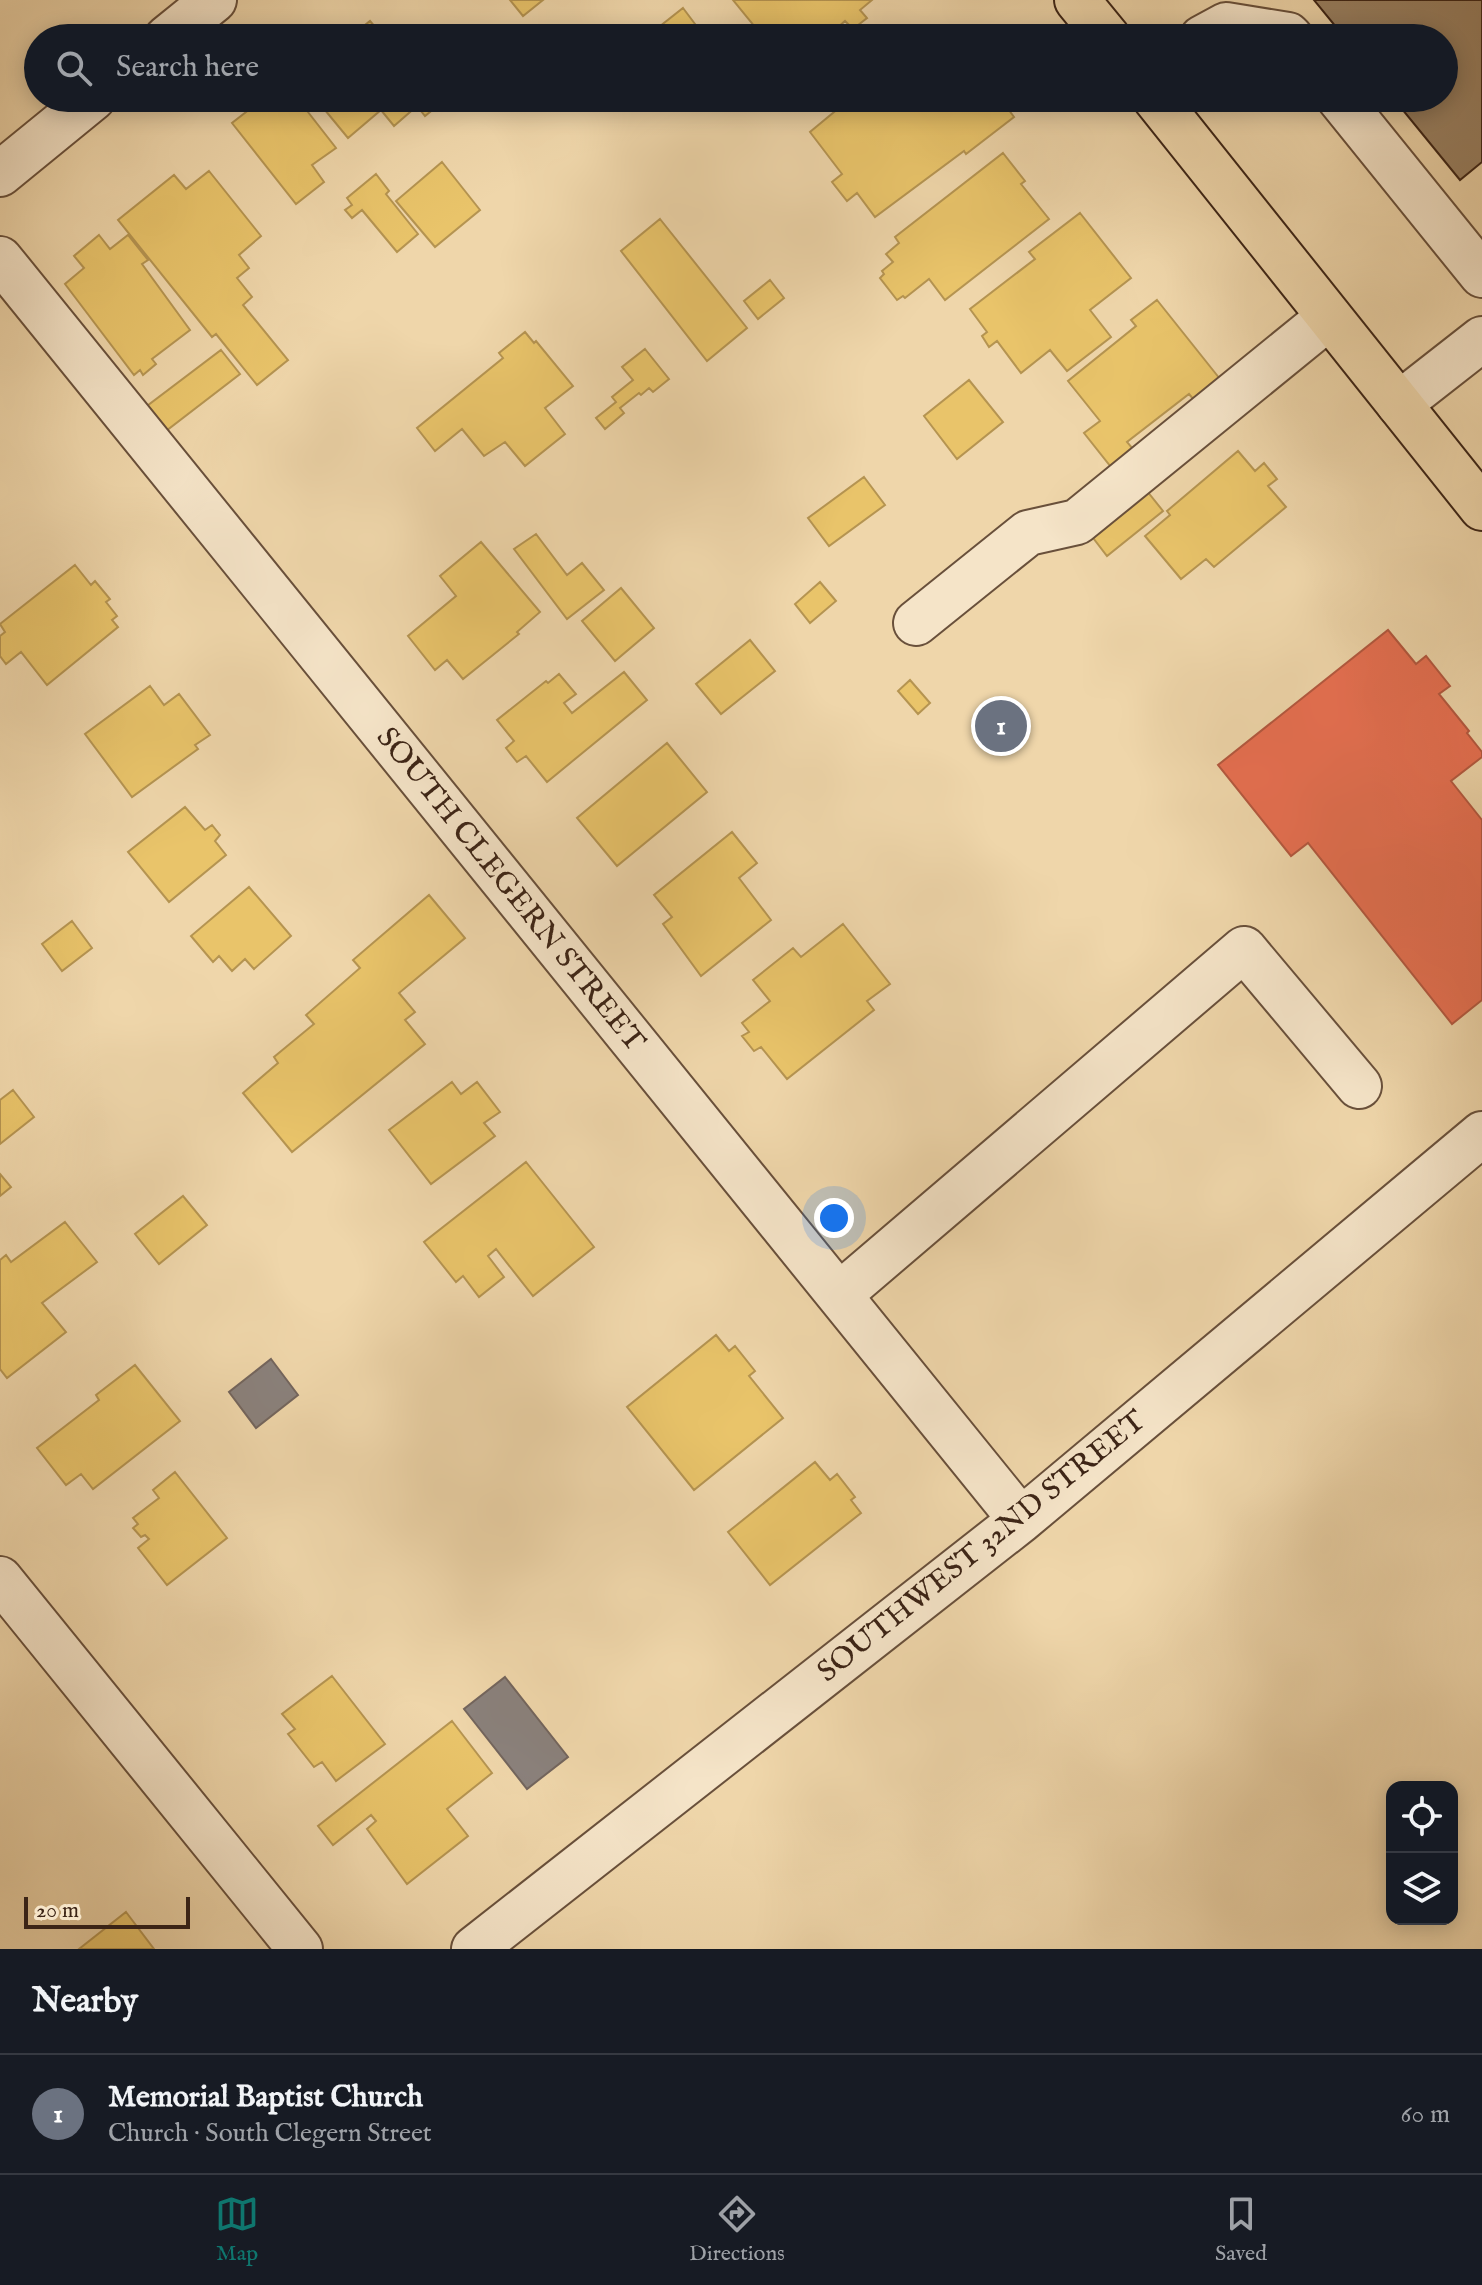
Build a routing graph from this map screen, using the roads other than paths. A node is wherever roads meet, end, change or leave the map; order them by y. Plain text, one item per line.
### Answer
1 (214, 0) edge
2 (1077, 0) edge
3 (184, 24) edge
4 (1097, 24) edge
5 (72, 112) edge
6 (1166, 112) edge
7 (1350, 112) edge
8 (6, 155) edge
9 (0, 259) edge
10 (1482, 275) edge
11 (1329, 317) junction
12 (1482, 339) edge
13 (1399, 404) junction
14 (1482, 508) edge
15 (916, 623) dead end
16 (1359, 1086) dead end
17 (1482, 1134) edge
18 (839, 1295) junction
19 (1021, 1520) junction
20 (0, 1579) edge
21 (300, 1949) edge
22 (474, 1949) edge

1 - 3 street
2 - 4 main road
5 - 8 street
6 - 11 main road
7 - 10 street
9 - 18 street, SOUTH CLEGERN STREET
11 - 13 main road
11 - 15 street
12 - 13 street
13 - 14 main road
16 - 18 street
17 - 19 street, SOUTHWEST 32ND STREET
18 - 19 street, SOUTH CLEGERN STREET
19 - 22 street, SOUTHWEST 32ND STREET
20 - 21 street

